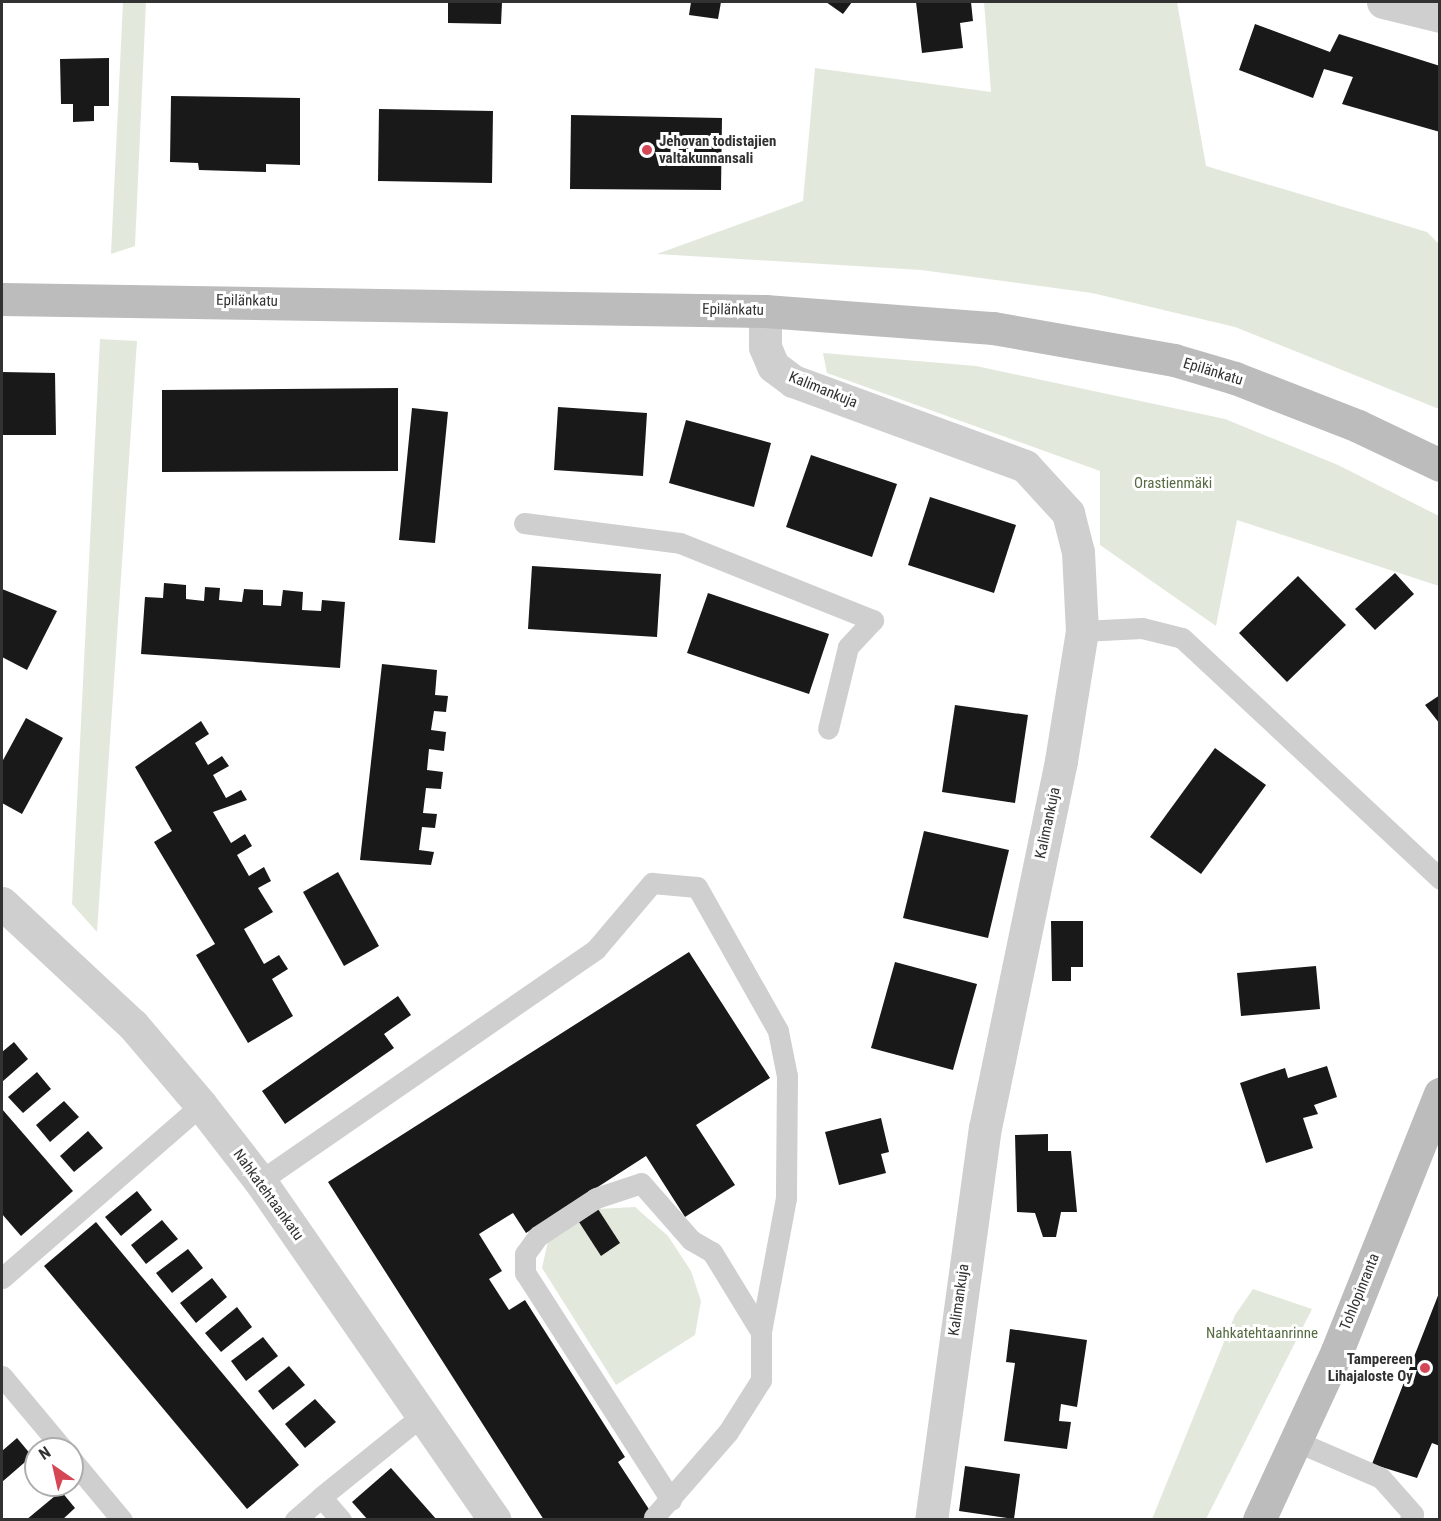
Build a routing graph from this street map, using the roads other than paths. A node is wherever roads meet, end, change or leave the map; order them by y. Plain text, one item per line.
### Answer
1 (1383, 2) edge
2 (1440, 16) edge
3 (2, 299) edge
4 (765, 311) junction
5 (1440, 465) edge
6 (524, 523) dead end
7 (1082, 631) junction
8 (828, 729) dead end
9 (1440, 879) edge
10 (2, 903) edge
11 (1440, 1094) edge
12 (201, 1105) junction
13 (260, 1181) junction
14 (2, 1278) edge
15 (761, 1332) junction
16 (2, 1376) edge
17 (424, 1414) junction
18 (53, 1437) edge
19 (1298, 1442) junction
20 (84, 1474) edge
21 (321, 1497) junction
22 (671, 1500) junction
23 (654, 1517) dead end
24 (122, 1520) edge
25 (295, 1520) edge
26 (341, 1520) edge
27 (495, 1520) edge
28 (931, 1520) edge
29 (1259, 1520) edge
30 (1410, 1520) edge

1 - 2 street
3 - 4 street, Epilänkatu
4 - 5 street, Epilänkatu
4 - 7 street, Kalimankuja
6 - 8 lane
7 - 9 lane
7 - 28 street, Kalimankuja
10 - 12 street, Nahkatehtaankatu
11 - 19 street, Tohlopinranta
12 - 13 street, Nahkatehtaankatu
12 - 14 lane
13 - 15 lane
13 - 17 street, Nahkatehtaankatu
15 - 22 lane
15 - 22 lane
16 - 18 lane
17 - 21 lane
17 - 27 street, Nahkatehtaankatu
19 - 29 street, Tohlopinranta
19 - 30 lane
20 - 24 lane
21 - 25 lane
21 - 26 lane
22 - 23 lane

